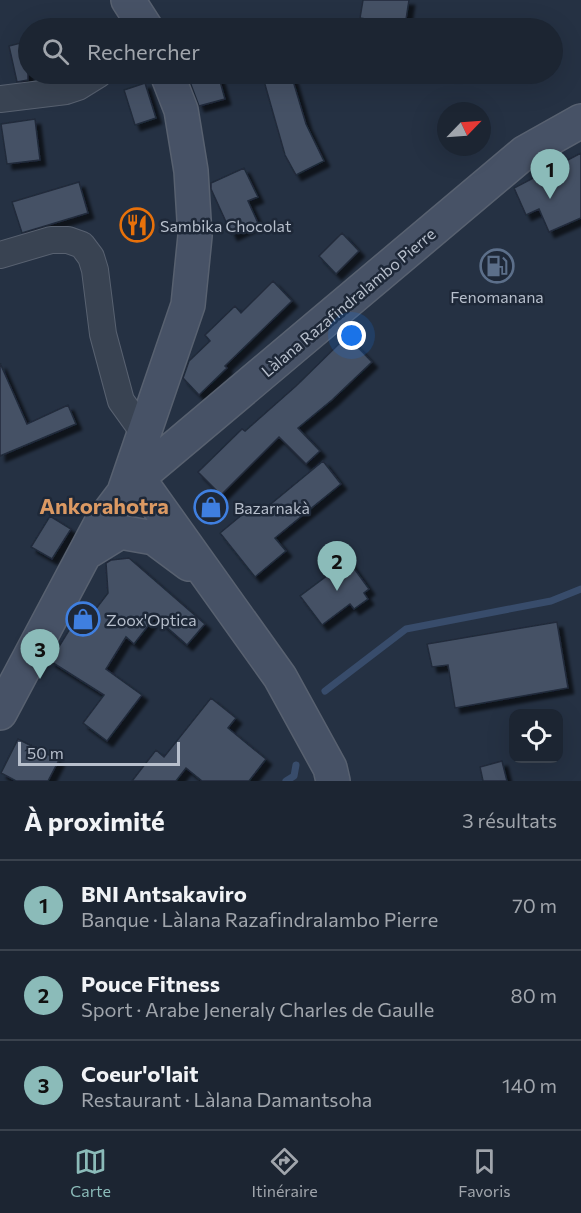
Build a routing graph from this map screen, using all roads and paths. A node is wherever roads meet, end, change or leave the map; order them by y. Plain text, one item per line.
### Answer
1 (128, 0) edge
2 (140, 18) edge
3 (83, 84) edge
4 (171, 84) edge
5 (0, 99) edge
6 (581, 121) edge
7 (0, 255) edge
8 (157, 442) junction
9 (131, 486) junction
10 (86, 553) junction
11 (192, 566) junction
12 (228, 604) junction
13 (0, 713) edge
14 (333, 781) edge

1 - 2 main road
3 - 5 street
4 - 8 main road
6 - 8 main road, Làlana Razafindralambo Pierre
7 - 8 street
8 - 9 main road, Làlana Razafindralambo Pierre
9 - 10 main road, Làlana Razafindralambo Pierre
9 - 11 main road
9 - 12 main road
10 - 11 main road
10 - 13 main road, Làlana Razafindralambo Pierre
11 - 12 main road
12 - 14 main road

